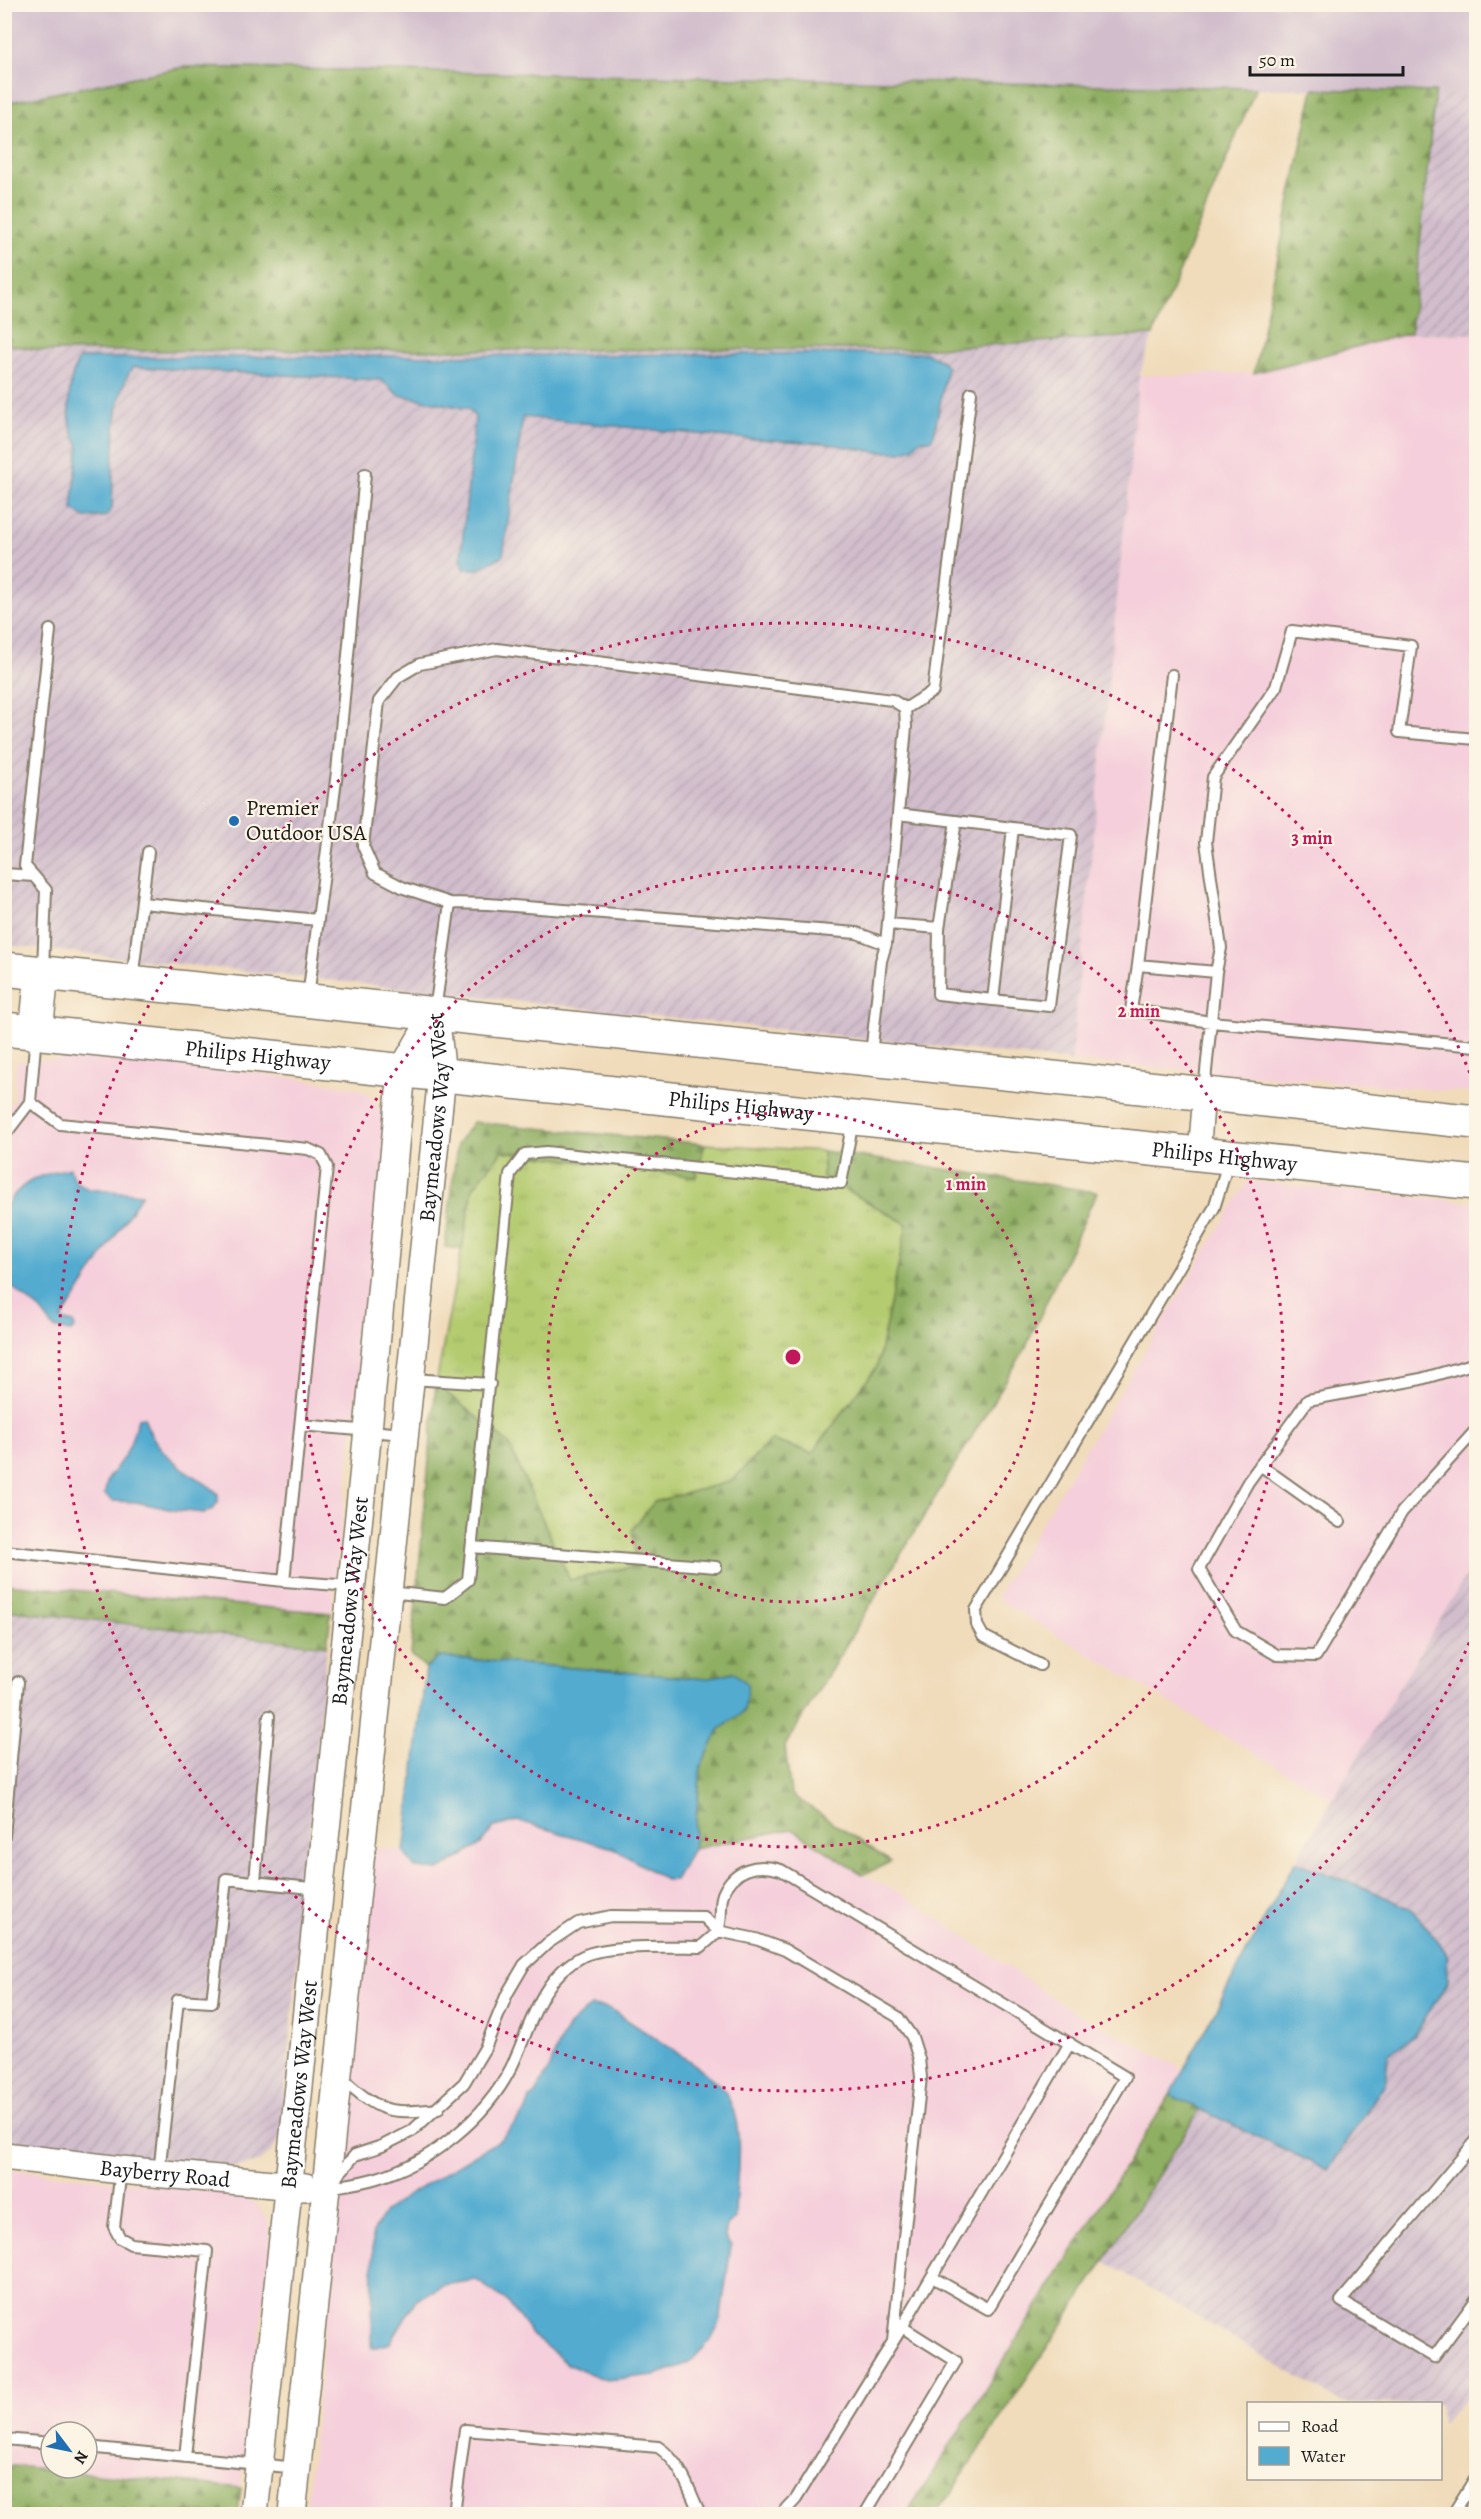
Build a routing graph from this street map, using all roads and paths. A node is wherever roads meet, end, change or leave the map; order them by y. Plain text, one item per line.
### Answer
1 (971, 393) dead end
2 (365, 474) dead end
3 (50, 630) dead end
4 (1172, 675) dead end
5 (906, 709) junction
6 (1476, 739) edge
7 (898, 814) junction
8 (956, 821) junction
9 (1013, 828) junction
10 (148, 852) dead end
11 (4, 874) edge
12 (34, 876) junction
13 (142, 903) junction
14 (450, 903) junction
15 (318, 920) junction
16 (888, 924) junction
17 (939, 928) junction
18 (886, 945) junction
19 (1138, 965) junction
20 (4, 969) edge
21 (1216, 972) junction
22 (42, 973) junction
23 (132, 982) junction
24 (993, 1000) junction
25 (308, 1001) junction
26 (435, 1014) junction
27 (1211, 1022) junction
28 (4, 1029) edge
29 (36, 1032) junction
30 (1476, 1046) edge
31 (871, 1061) junction
32 (402, 1071) junction
33 (442, 1075) junction
34 (1203, 1094) junction
35 (30, 1102) junction
36 (854, 1118) junction
37 (1476, 1122) edge
38 (4, 1136) edge
39 (1214, 1156) junction
40 (1476, 1183) edge
41 (1476, 1363) edge
42 (411, 1379) junction
43 (490, 1384) junction
44 (301, 1425) junction
45 (368, 1430) junction
46 (1476, 1430) edge
47 (405, 1434) junction
48 (1260, 1465) junction
49 (1340, 1522) dead end
50 (472, 1547) junction
51 (4, 1551) edge
52 (716, 1567) dead end
53 (284, 1581) junction
54 (351, 1586) junction
55 (389, 1592) junction
56 (1040, 1665) dead end
57 (18, 1682) dead end
58 (269, 1716) dead end
59 (4, 1836) edge
60 (255, 1882) junction
61 (320, 1889) junction
62 (718, 1931) junction
63 (1070, 2043) junction
64 (339, 2075) junction
65 (438, 2108) junction
66 (1476, 2141) edge
67 (4, 2156) edge
68 (121, 2170) junction
69 (159, 2173) junction
70 (288, 2186) junction
71 (327, 2188) junction
72 (932, 2277) junction
73 (1476, 2301) edge
74 (902, 2327) junction
75 (893, 2341) junction
76 (4, 2439) edge
77 (39, 2442) edge
78 (99, 2448) edge
79 (186, 2457) junction
80 (260, 2465) junction
81 (297, 2468) junction
82 (1476, 2477) edge
83 (254, 2514) edge
84 (292, 2514) edge
85 (453, 2514) edge
86 (700, 2514) edge
87 (782, 2514) edge
88 (865, 2514) edge
89 (1453, 2514) edge

1 - 5 lane
2 - 15 lane
3 - 12 lane
4 - 19 lane
5 - 7 lane
5 - 14 lane
6 - 21 lane
7 - 8 lane
7 - 16 lane
8 - 9 lane
8 - 17 lane
9 - 24 lane
9 - 24 lane
10 - 13 lane
11 - 12 lane
12 - 22 lane
13 - 15 lane
13 - 23 lane
14 - 18 lane
14 - 26 lane
15 - 25 lane
16 - 17 lane
16 - 18 lane
17 - 24 lane
18 - 31 lane
19 - 21 lane
19 - 27 lane
20 - 22 main road
21 - 27 lane
22 - 23 main road
22 - 29 main road
23 - 25 main road
25 - 26 main road
26 - 31 main road
26 - 32 street, Baymeadows Way West
26 - 33 street, Baymeadows Way West
27 - 30 lane
27 - 34 lane
28 - 29 main road, Philips Highway
29 - 32 main road, Philips Highway
29 - 35 lane
31 - 34 main road
32 - 33 main road, Philips Highway
32 - 45 street, Baymeadows Way West
33 - 36 main road, Philips Highway
33 - 42 street, Baymeadows Way West
34 - 37 main road
34 - 39 street
35 - 38 lane
35 - 44 lane
36 - 39 main road, Philips Highway
36 - 43 lane
39 - 40 main road, Philips Highway
39 - 56 lane
41 - 48 lane
42 - 43 lane
42 - 47 street, Baymeadows Way West
43 - 50 lane
44 - 45 lane
44 - 53 lane
45 - 47 lane
45 - 54 street, Baymeadows Way West
46 - 48 lane
47 - 55 street, Baymeadows Way West
48 - 49 lane
50 - 52 lane
50 - 55 lane
51 - 53 lane
53 - 54 lane
54 - 61 street, Baymeadows Way West
55 - 64 street, Baymeadows Way West
57 - 59 lane
58 - 60 lane
60 - 61 lane
60 - 69 lane
61 - 70 street, Baymeadows Way West
62 - 63 lane
62 - 65 lane
62 - 71 lane
62 - 75 lane
63 - 72 lane
63 - 72 lane
64 - 65 lane
64 - 71 street, Baymeadows Way West
65 - 71 lane
66 - 73 lane
67 - 68 street, Bayberry Road
68 - 69 street, Bayberry Road
68 - 79 lane
69 - 70 street, Bayberry Road
70 - 71 street, Bayberry Road
70 - 80 street, Baymeadows Way West
71 - 81 street, Baymeadows Way West
72 - 74 lane
74 - 75 lane
74 - 88 lane
75 - 87 lane
76 - 77 lane
78 - 79 lane
79 - 80 lane
80 - 81 lane
80 - 83 street, Baymeadows Way West
81 - 84 street, Baymeadows Way West
82 - 89 lane
85 - 86 lane

